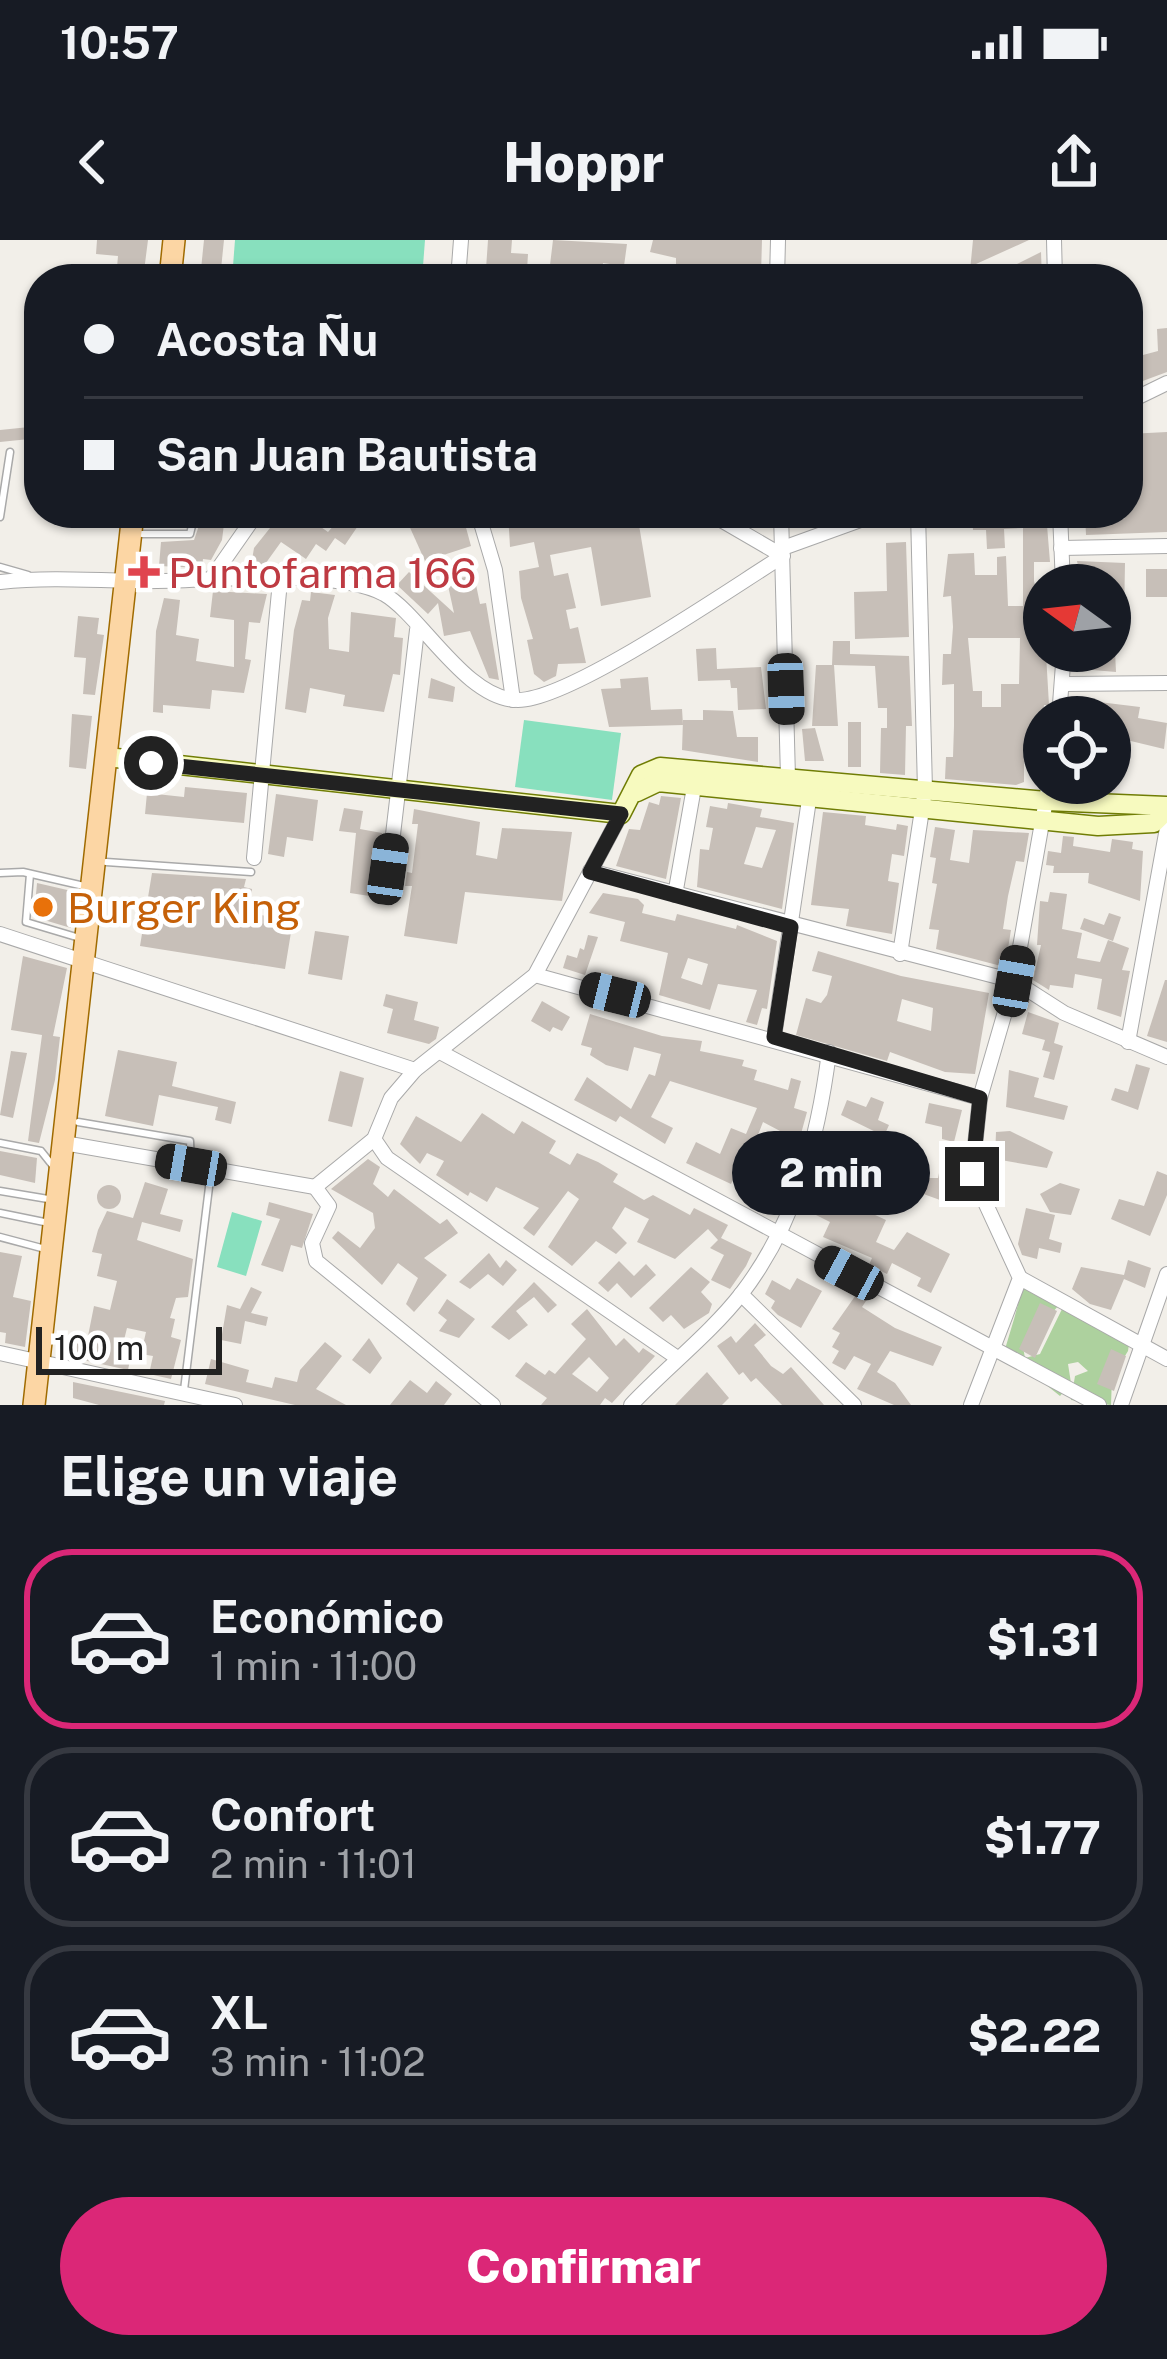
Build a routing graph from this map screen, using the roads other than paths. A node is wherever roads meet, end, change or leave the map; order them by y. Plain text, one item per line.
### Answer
1 (10, 452) dead end
2 (0, 517) edge
3 (139, 528) edge
4 (247, 528) edge
5 (482, 528) edge
6 (737, 528) edge
7 (782, 528) edge
8 (843, 528) edge
9 (918, 528) edge
10 (1060, 528) edge
11 (1167, 546) edge
12 (1061, 548) junction
13 (783, 552) junction
14 (1062, 564) edge
15 (0, 567) edge
16 (38, 578) junction
17 (211, 579) junction
18 (131, 580) junction
19 (280, 581) junction
20 (0, 582) edge
21 (417, 630) junction
22 (1065, 672) edge
23 (1167, 682) edge
24 (1065, 684) junction
25 (1063, 696) edge
26 (513, 700) junction
27 (112, 758) junction
28 (262, 775) junction
29 (695, 778) junction
30 (788, 778) junction
31 (811, 788) junction
32 (400, 790) junction
33 (924, 799) junction
34 (1023, 801) edge
35 (1045, 804) edge
36 (1098, 804) edge
37 (625, 806) junction
38 (1167, 808) edge
39 (1167, 828) edge
40 (106, 862) junction
41 (252, 865) joint
42 (590, 872) junction
43 (0, 873) edge
44 (30, 874) junction
45 (388, 877) dead end
46 (92, 889) junction
47 (675, 896) junction
48 (791, 927) junction
49 (0, 934) edge
50 (900, 953) junction
51 (88, 955) junction
52 (535, 975) junction
53 (1014, 981) junction
54 (774, 1037) junction
55 (1128, 1042) junction
56 (440, 1052) junction
57 (829, 1052) junction
58 (1167, 1058) edge
59 (415, 1070) junction
60 (980, 1098) junction
61 (72, 1136) junction
62 (374, 1139) junction
63 (0, 1143) edge
64 (191, 1165) junction
65 (212, 1169) junction
66 (61, 1172) junction
67 (315, 1187) junction
68 (0, 1191) edge
69 (0, 1213) edge
70 (57, 1213) junction
71 (776, 1234) junction
72 (0, 1238) edge
73 (52, 1251) junction
74 (1167, 1274) edge
75 (1020, 1278) junction
76 (741, 1294) junction
77 (1140, 1347) junction
78 (994, 1350) junction
79 (0, 1353) edge
80 (676, 1357) junction
81 (1167, 1359) edge
82 (45, 1362) junction
83 (183, 1393) junction
84 (34, 1405) edge
85 (47, 1405) edge
86 (235, 1405) edge
87 (493, 1405) edge
88 (631, 1405) edge
89 (854, 1405) edge
90 (971, 1405) edge
91 (1100, 1405) edge
92 (1121, 1405) edge

1 - 2 lane
3 - 18 main road
4 - 17 street
5 - 26 street
6 - 13 street
7 - 13 street
8 - 13 street
9 - 33 street
10 - 12 street
11 - 12 street
12 - 14 street
13 - 26 street
13 - 30 street
15 - 16 lane
16 - 18 street
16 - 20 street
17 - 18 street
17 - 19 street
18 - 27 main road
19 - 21 street
19 - 28 street
21 - 26 street
21 - 32 street
22 - 24 street
23 - 24 street
24 - 25 street
27 - 28 street
27 - 40 main road
27 - 46 main road
28 - 32 street
28 - 41 street
29 - 30 street
29 - 31 street
29 - 37 street
29 - 47 street
30 - 31 street
31 - 33 street
31 - 48 street
32 - 37 street
32 - 45 street
33 - 34 street
33 - 50 street
35 - 53 street
36 - 38 street
37 - 42 street
39 - 55 street
40 - 41 lane
40 - 51 main road
42 - 47 street
42 - 52 street
43 - 44 lane
44 - 46 lane
44 - 51 lane
46 - 51 main road
47 - 48 street
48 - 50 street
48 - 54 street
49 - 51 street
50 - 53 street
51 - 59 street
51 - 61 main road
52 - 54 street
52 - 56 street
53 - 55 street
53 - 60 street
54 - 57 street
55 - 58 street
56 - 59 street
56 - 71 street
57 - 60 street
57 - 71 street
59 - 62 street
60 - 75 street
61 - 64 street
61 - 64 lane
61 - 66 main road
61 - 82 main road
62 - 67 street
62 - 80 street
63 - 66 lane
64 - 65 street
65 - 67 street
65 - 83 lane
66 - 70 main road
67 - 87 street
68 - 70 lane
69 - 70 lane
70 - 73 main road
71 - 76 street
71 - 78 street
72 - 73 lane
73 - 82 main road
74 - 77 street
75 - 77 street
75 - 78 street
76 - 80 street
76 - 89 street
77 - 81 street
77 - 92 street
78 - 90 street
78 - 91 street
79 - 82 street
80 - 88 street
82 - 83 street
82 - 84 main road
82 - 85 main road
83 - 86 street

